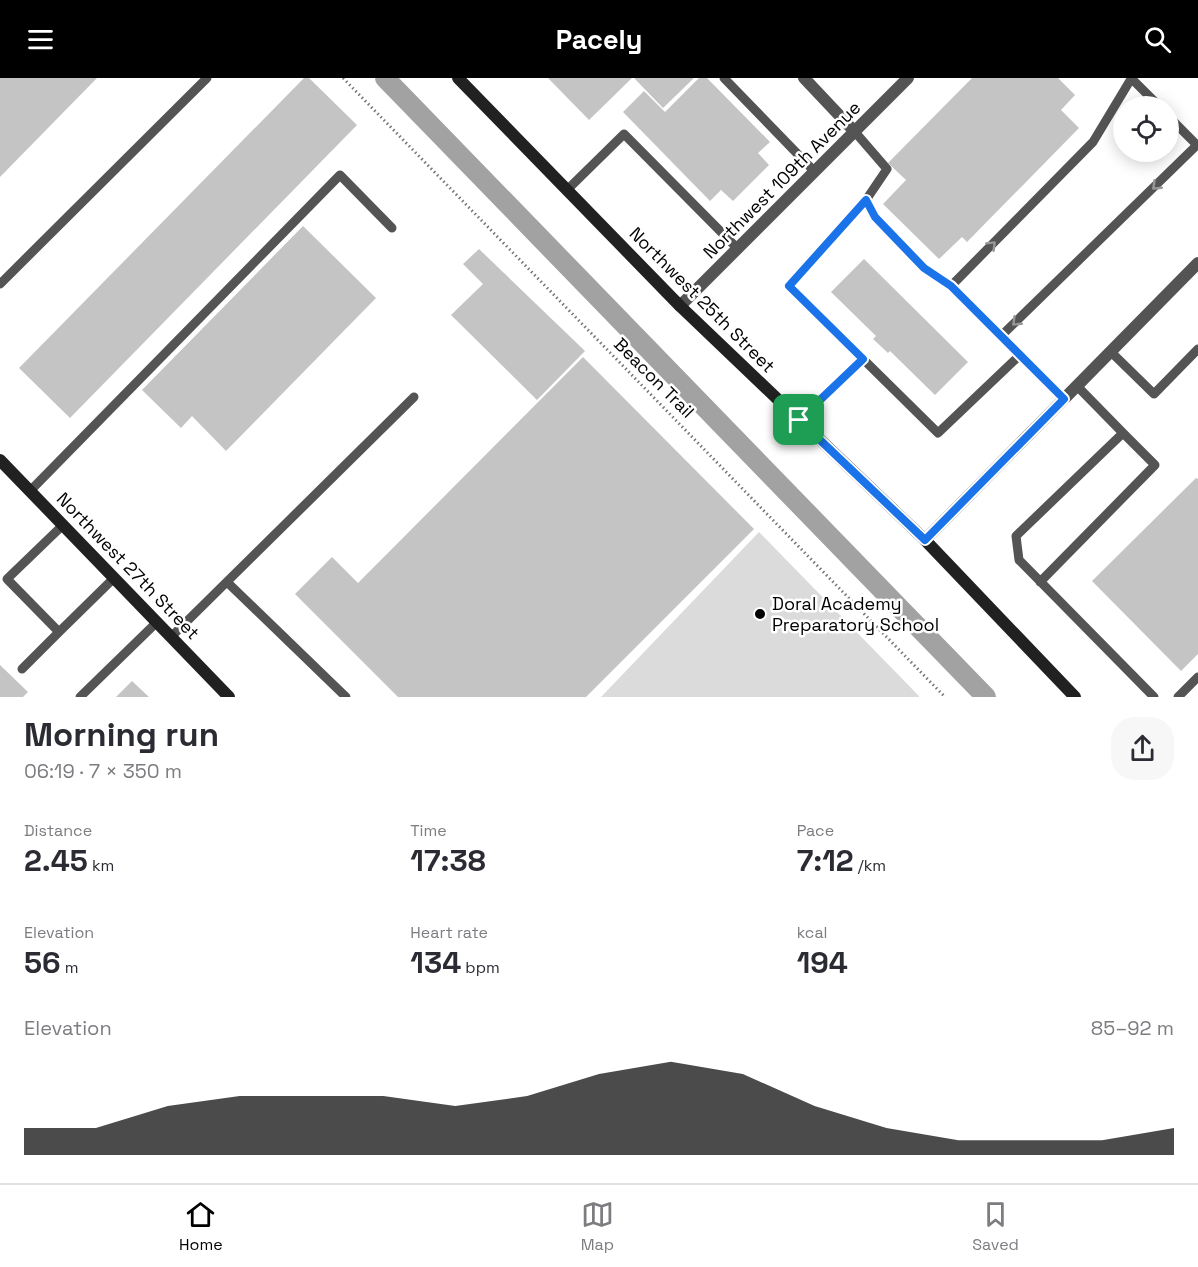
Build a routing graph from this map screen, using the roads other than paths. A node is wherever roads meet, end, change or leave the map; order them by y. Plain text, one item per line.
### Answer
1 (207, 78) edge
2 (458, 78) edge
3 (724, 78) edge
4 (804, 78) edge
5 (908, 78) edge
6 (1131, 79) edge
7 (1149, 96) edge
8 (1179, 127) edge
9 (855, 132) junction
10 (1198, 145) edge
11 (815, 172) junction
12 (567, 190) junction
13 (866, 200) junction
14 (392, 228) dead end
15 (738, 249) junction
16 (1198, 263) edge
17 (0, 284) edge
18 (951, 286) junction
19 (680, 306) junction
20 (1001, 336) junction
21 (1198, 349) edge
22 (1111, 352) junction
23 (1020, 355) junction
24 (863, 359) junction
25 (1077, 386) junction
26 (414, 397) dead end
27 (1064, 399) junction
28 (799, 420) junction
29 (1123, 433) junction
30 (0, 460) edge
31 (30, 491) junction
32 (63, 525) junction
33 (925, 540) junction
34 (114, 578) junction
35 (227, 582) junction
36 (1040, 582) junction
37 (3, 583) edge
38 (156, 623) junction
39 (59, 632) junction
40 (171, 637) junction
41 (22, 669) dead end
42 (1198, 676) edge
43 (80, 697) edge
44 (230, 697) edge
45 (346, 697) edge
46 (1075, 697) edge
47 (1155, 697) edge
48 (1178, 697) edge

1 - 17 lane
2 - 12 main road, Northwest 25th Street
3 - 11 lane
4 - 9 street
5 - 9 street, Northwest 109th Avenue
6 - 7 lane
18 -> 6 lane
8 - 10 lane
9 - 11 street, Northwest 109th Avenue
9 - 13 lane
10 -> 20 lane
11 - 15 street, Northwest 109th Avenue
12 - 15 lane
12 - 19 main road, Northwest 25th Street
13 - 18 lane
13 - 24 lane
14 - 31 lane
15 - 19 street, Northwest 109th Avenue
16 - 22 street
18 - 20 lane
19 - 28 main road, Northwest 25th Street
20 - 23 lane
21 - 22 lane
22 - 25 street
23 - 24 lane
23 - 27 lane
24 - 28 lane
25 - 27 street
25 - 29 lane
26 - 35 lane
27 - 33 street
28 - 33 main road, Northwest 25th Street
29 - 36 lane
29 - 36 lane
30 - 31 main road, Northwest 27th Street
31 - 32 main road, Northwest 27th Street
32 - 34 main road, Northwest 27th Street
32 - 37 lane
33 - 46 main road, Northwest 25th Street
34 - 38 main road, Northwest 27th Street
34 - 39 lane
35 - 40 lane
35 - 45 lane
36 - 47 lane
37 - 39 lane
38 - 40 main road, Northwest 27th Street
38 - 43 lane
39 - 41 lane
40 - 44 main road, Northwest 27th Street
42 - 48 lane

